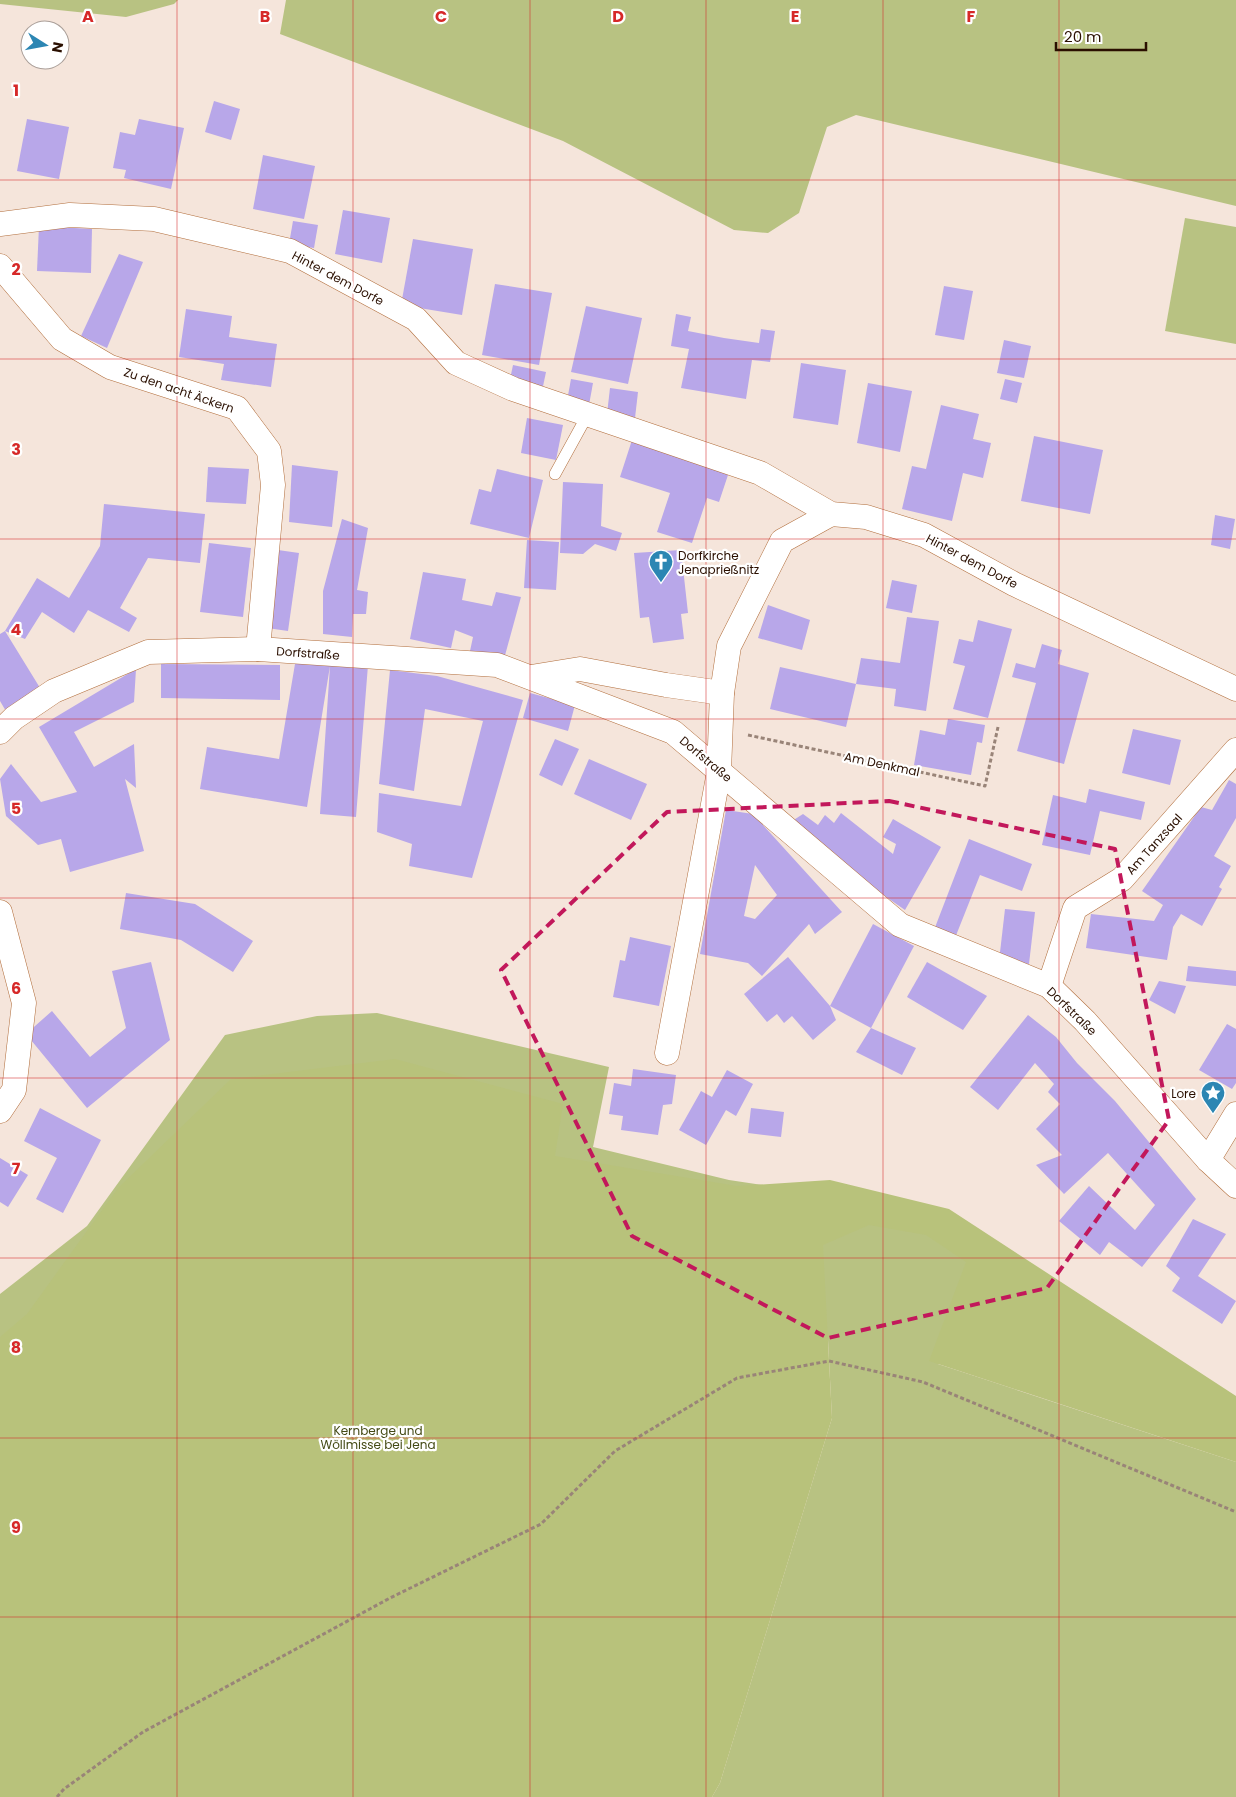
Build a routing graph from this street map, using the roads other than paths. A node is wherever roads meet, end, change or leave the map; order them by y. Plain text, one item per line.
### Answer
1 (0, 224) edge
2 (0, 266) edge
3 (588, 414) junction
4 (555, 474) dead end
5 (830, 514) junction
6 (258, 649) junction
7 (529, 677) junction
8 (1236, 689) edge
9 (722, 693) junction
10 (0, 732) edge
11 (1236, 750) edge
12 (719, 772) junction
13 (0, 912) edge
14 (1049, 986) junction
15 (667, 1053) dead end
16 (0, 1111) edge
17 (1236, 1114) edge
18 (1208, 1160) junction
19 (1236, 1186) edge

1 - 3 street, Hinter dem Dorfe
2 - 6 street, Zu den acht Äckern
3 - 4 lane
3 - 5 street, Hinter dem Dorfe
5 - 8 street, Hinter dem Dorfe
5 - 9 street
6 - 7 street, Dorfstraße
6 - 10 street, Dorfstraße
7 - 9 street
7 - 12 street, Dorfstraße
9 - 12 street
11 - 14 street, Am Tanzsaal
12 - 14 street, Dorfstraße
12 - 15 street
13 - 16 street
14 - 18 street, Dorfstraße
17 - 18 street
18 - 19 street, Dorfstraße

